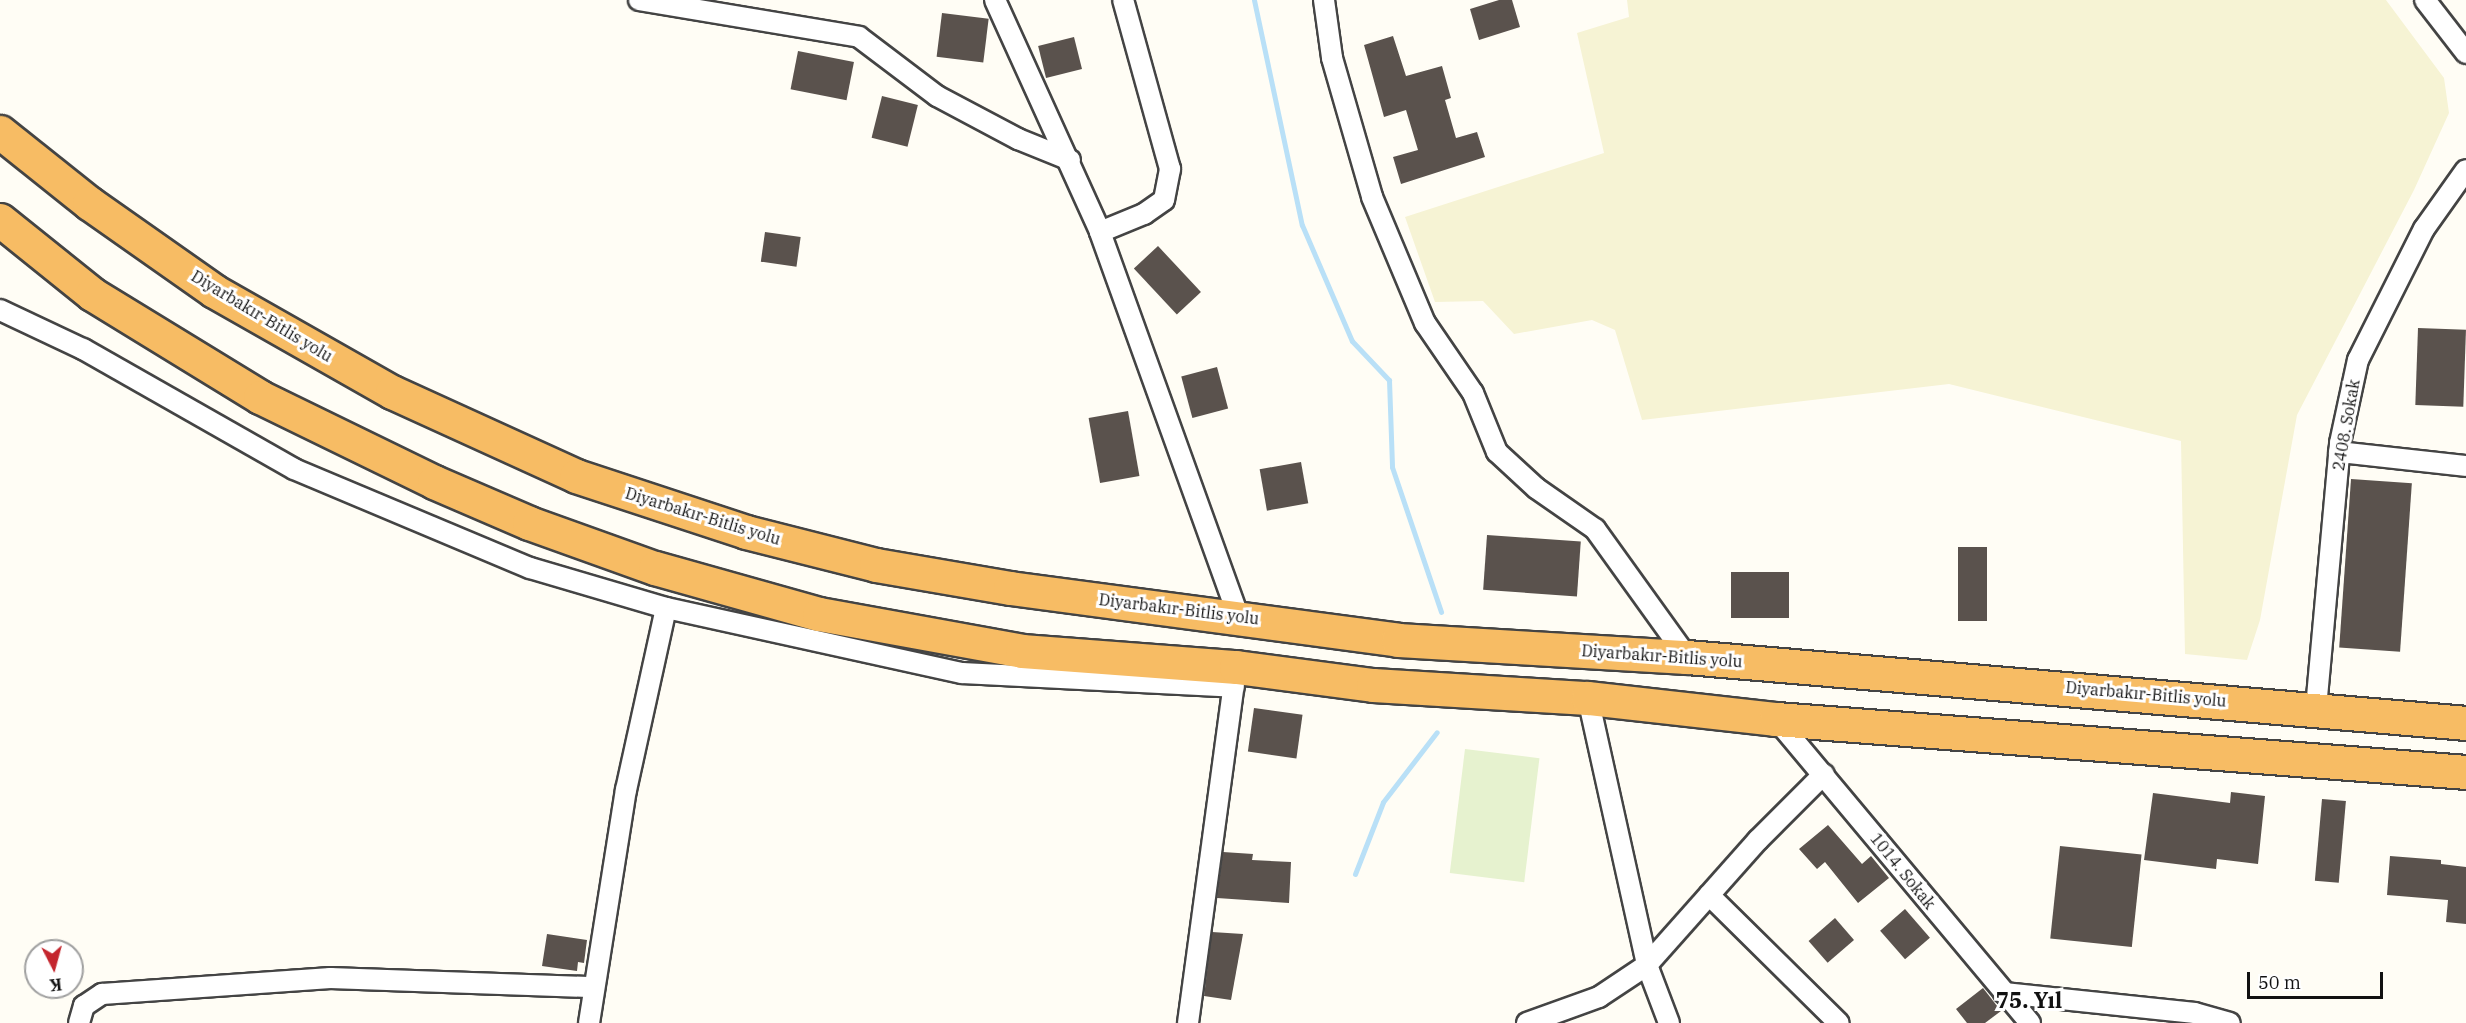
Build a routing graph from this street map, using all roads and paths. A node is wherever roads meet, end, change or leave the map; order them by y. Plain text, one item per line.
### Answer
1 (639, 0) edge
2 (995, 0) edge
3 (1123, 0) edge
4 (1324, 0) edge
5 (2425, 0) edge
6 (2466, 53) edge
7 (0, 132) edge
8 (1070, 160) junction
9 (2466, 171) edge
10 (0, 220) edge
11 (1100, 232) junction
12 (0, 310) edge
13 (2339, 452) junction
14 (2466, 466) edge
15 (666, 608) junction
16 (1238, 616) junction
17 (1687, 657) junction
18 (1235, 677) junction
19 (1588, 698) junction
20 (2316, 708) junction
21 (1776, 719) junction
22 (2466, 723) edge
23 (2466, 772) edge
24 (1824, 774) junction
25 (1709, 895) junction
26 (1647, 965) junction
27 (594, 987) junction
28 (2004, 993) junction
29 (79, 1023) edge
30 (589, 1023) edge
31 (1188, 1023) edge
32 (1527, 1023) edge
33 (1669, 1023) edge
34 (1839, 1023) edge
35 (2030, 1023) edge
36 (2230, 1023) edge

1 - 8 street
2 - 8 street
3 - 11 street
4 - 17 street
5 - 6 street
7 - 16 highway, Diyarbakır-Bitlis yolu
8 - 11 street
9 - 13 street, 2408. Sokak
10 - 18 highway
11 - 16 street
12 - 15 street
13 - 14 street
13 - 20 street, 2408. Sokak
15 - 18 street
15 - 27 street
16 - 17 highway, Diyarbakır-Bitlis yolu
17 - 20 highway, Diyarbakır-Bitlis yolu
18 - 19 highway
18 - 31 street
19 - 21 highway
19 - 26 street
20 - 22 highway, Diyarbakır-Bitlis yolu
21 - 23 highway
21 - 24 street, 1014. Sokak
24 - 25 street
24 - 28 street, 1014. Sokak
25 - 26 street
25 - 34 street
26 - 32 street
26 - 33 street
27 - 29 street
27 - 30 street
28 - 35 street, 1014. Sokak
28 - 36 street

